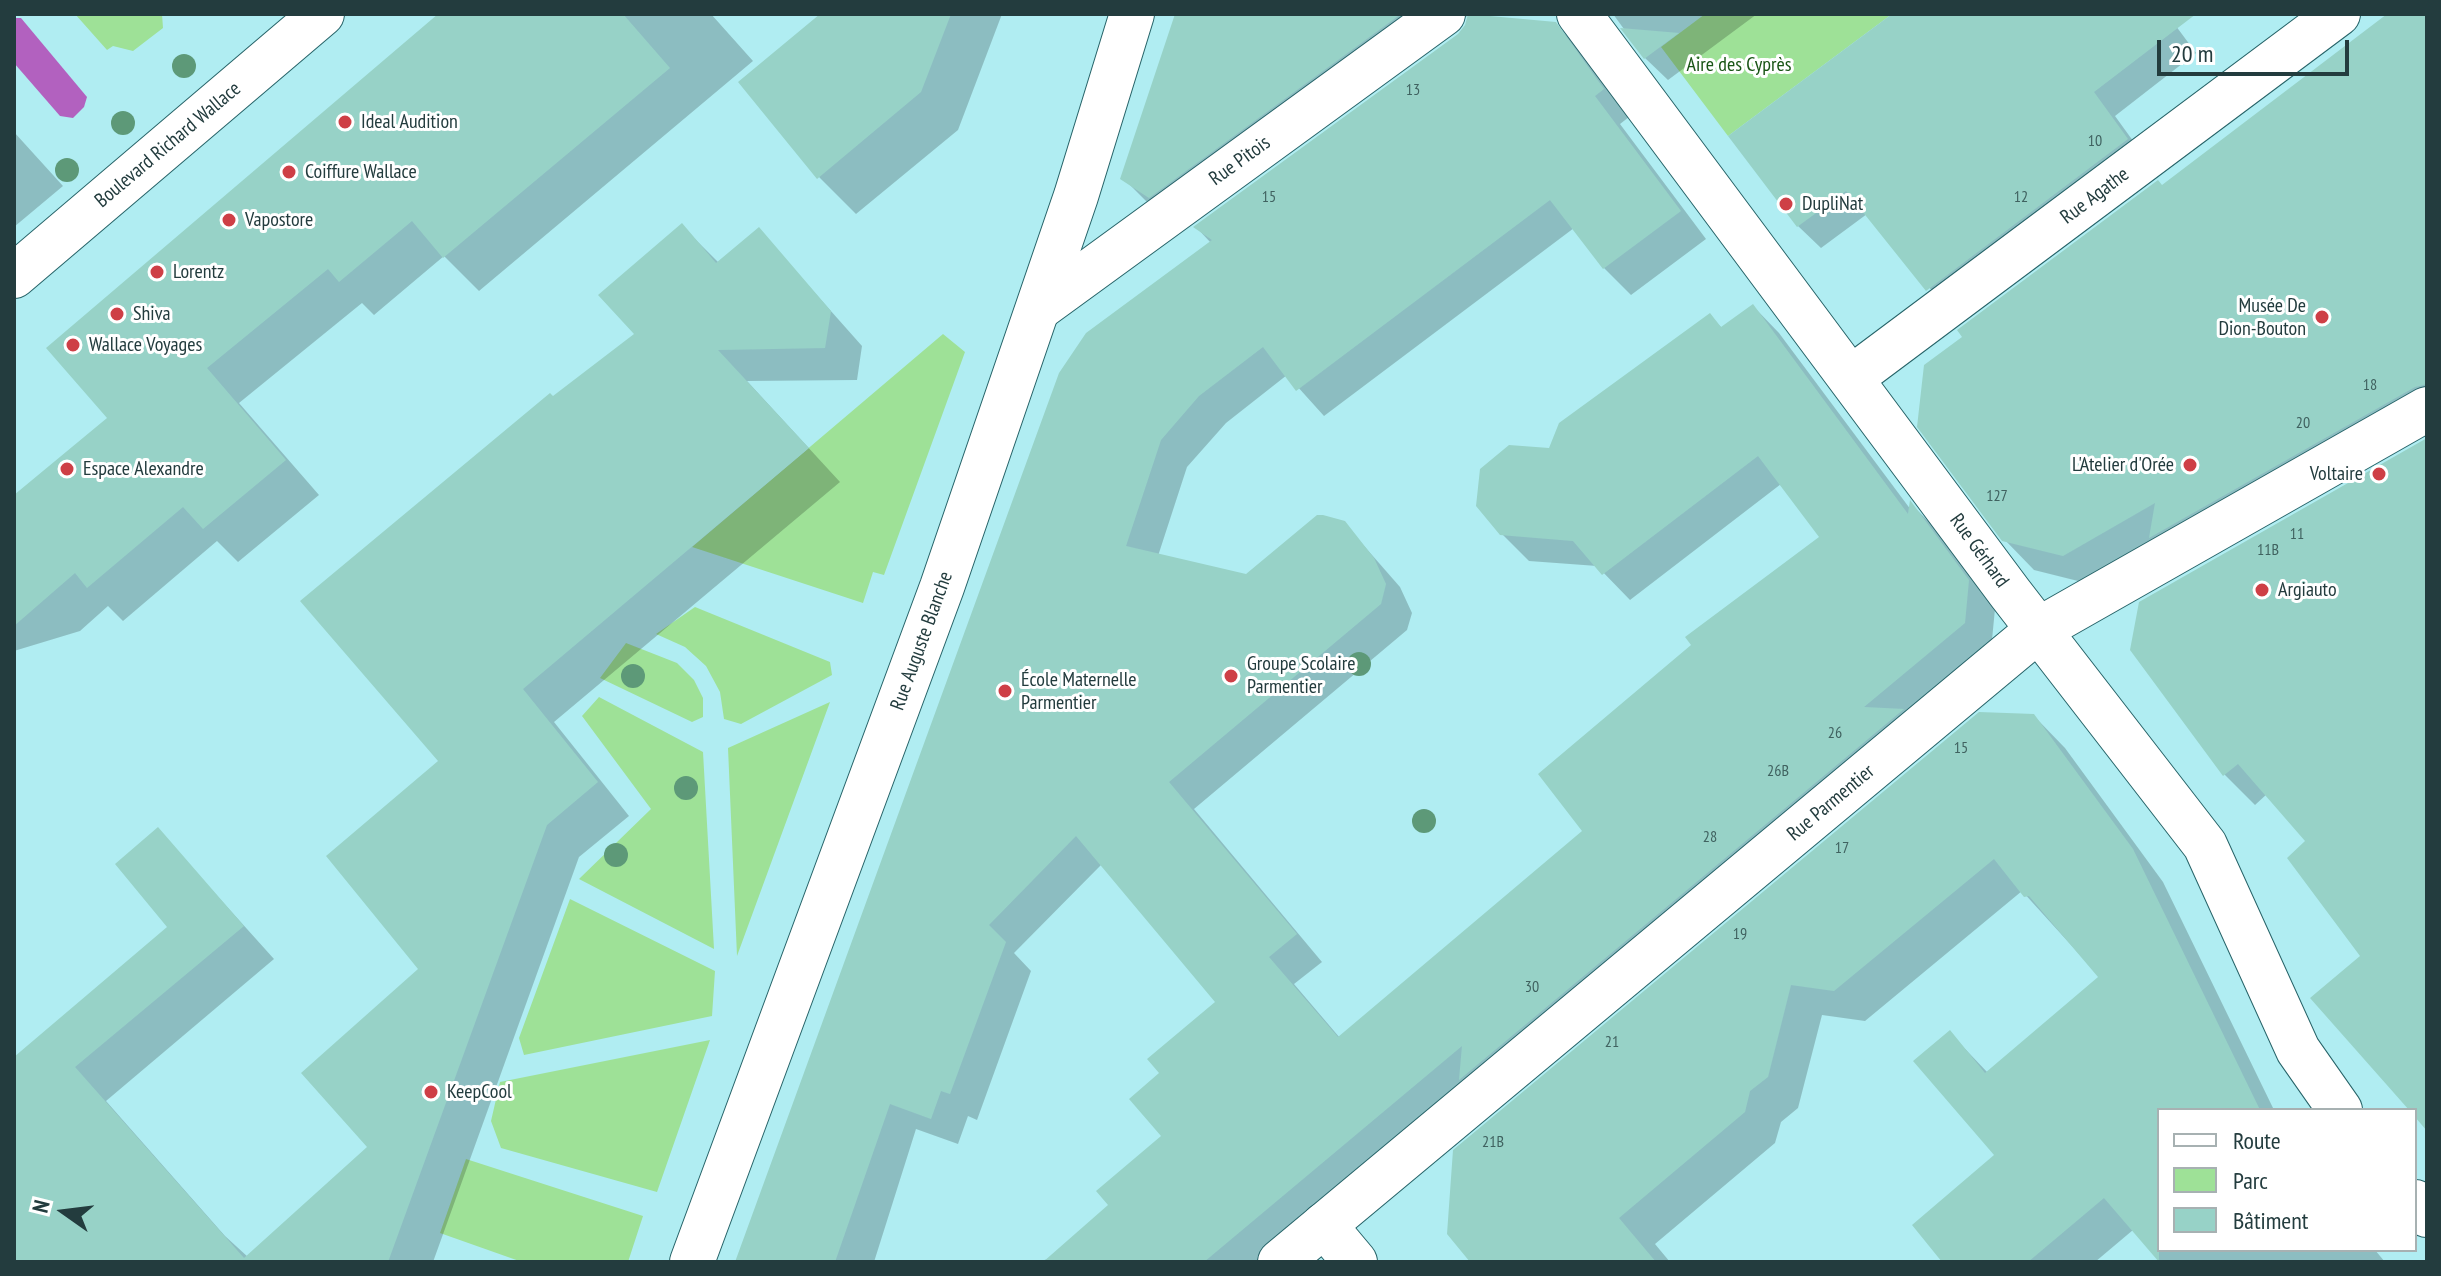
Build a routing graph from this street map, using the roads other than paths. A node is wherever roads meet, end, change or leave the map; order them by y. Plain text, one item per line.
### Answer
1 (322, 14) edge
2 (1132, 14) edge
3 (1443, 14) edge
4 (1579, 14) edge
5 (2338, 14) edge
6 (14, 276) edge
7 (1038, 309) junction
8 (1851, 378) junction
9 (2427, 409) edge
10 (2038, 630) junction
11 (2339, 1108) edge
12 (1324, 1225) junction
13 (692, 1262) edge
14 (1280, 1262) edge
15 (1355, 1262) edge

1 - 6 street, Boulevard Richard Wallace
2 - 7 street, Rue Auguste Blanche
3 - 7 street, Rue Pitois
4 - 8 street, Rue Gérhard
5 - 8 street, Rue Agathe
7 - 13 street, Rue Auguste Blanche
8 - 10 street, Rue Gérhard
9 - 10 street, Rue Parmentier
10 - 11 street, Rue Gérhard
10 - 12 street, Rue Parmentier
12 - 14 street, Rue Parmentier
12 - 15 street

